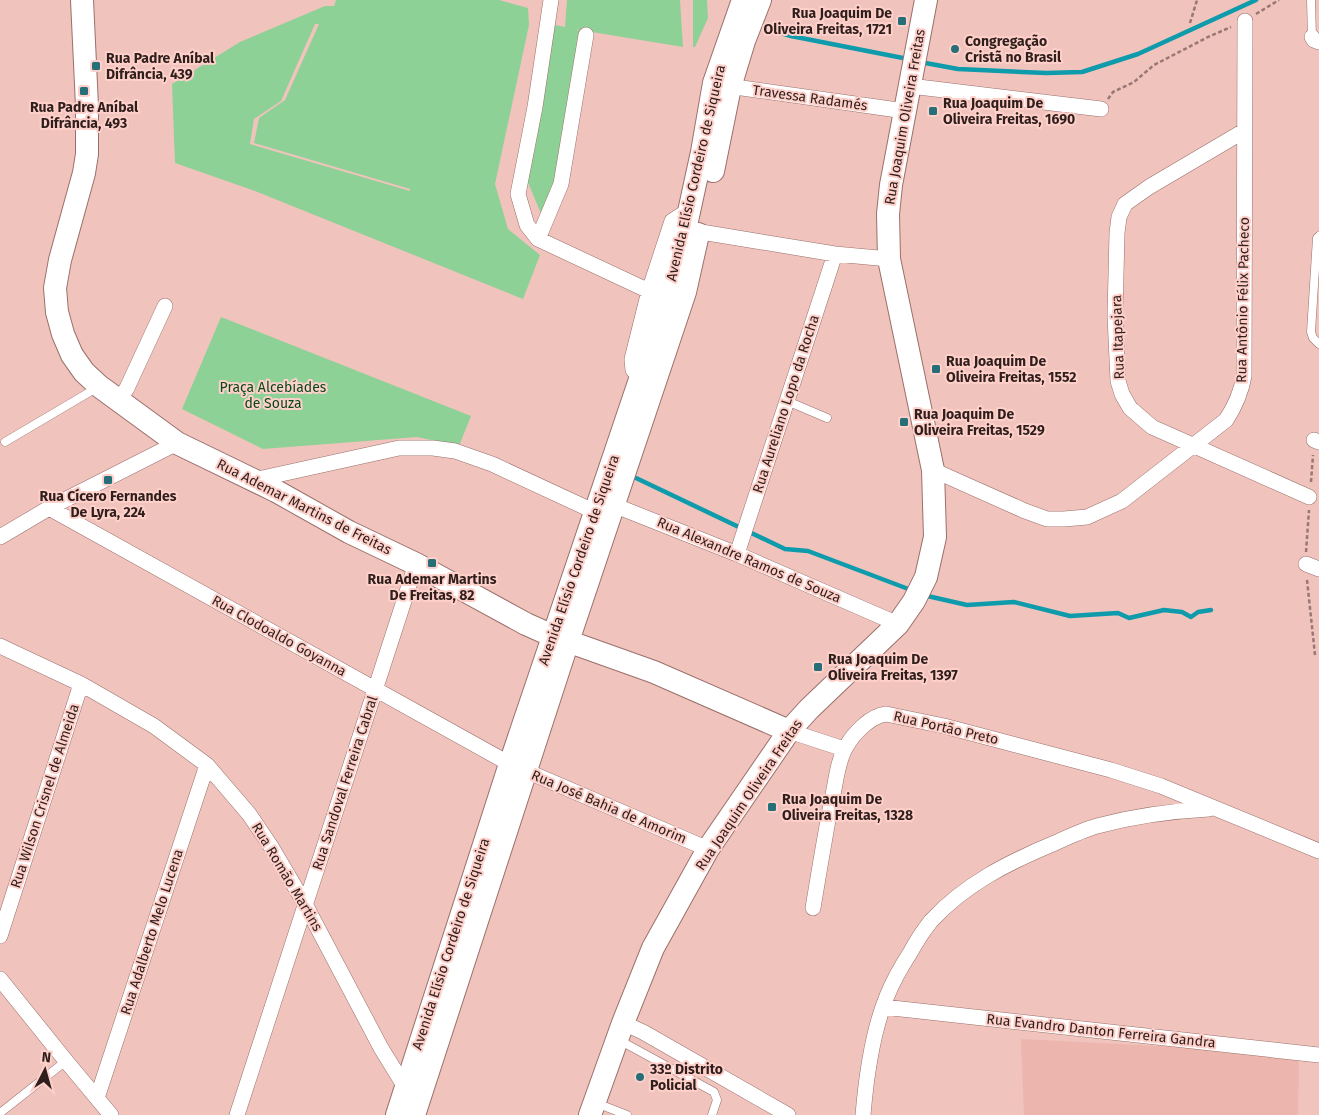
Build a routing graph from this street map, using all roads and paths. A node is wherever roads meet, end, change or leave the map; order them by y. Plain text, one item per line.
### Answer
1 (82, 0) edge
2 (551, 0) edge
3 (926, 0) edge
4 (1197, 0) edge
5 (1279, 0) edge
6 (1311, 0) edge
7 (747, 5) edge
8 (1245, 21) junction
9 (1190, 23) dead end
10 (586, 35) dead end
11 (1316, 40) edge
12 (911, 79) junction
13 (722, 85) junction
14 (1101, 108) joint
15 (905, 111) junction
16 (1244, 131) junction
17 (691, 224) junction
18 (1319, 236) edge
19 (538, 239) junction
20 (835, 254) junction
21 (889, 259) junction
22 (649, 291) junction
23 (1316, 300) edge
24 (165, 306) dead end
25 (1319, 344) edge
26 (640, 377) junction
27 (99, 386) junction
28 (787, 400) junction
29 (119, 401) junction
30 (827, 418) dead end
31 (1316, 441) edge
32 (5, 442) dead end
33 (177, 443) junction
34 (1195, 446) junction
35 (933, 470) junction
36 (282, 482) junction
37 (1309, 497) junction
38 (49, 508) junction
39 (604, 509) junction
40 (0, 537) edge
41 (739, 549) junction
42 (416, 564) junction
43 (1312, 566) edge
44 (901, 619) junction
45 (560, 638) junction
46 (0, 646) edge
47 (1315, 655) dead end
48 (81, 684) junction
49 (375, 689) junction
50 (789, 731) junction
51 (844, 748) junction
52 (207, 765) junction
53 (518, 768) junction
54 (1161, 786) junction
55 (1213, 808) junction
56 (1166, 812) junction
57 (708, 849) junction
58 (1319, 850) edge
59 (306, 904) junction
60 (813, 908) dead end
61 (0, 936) edge
62 (0, 979) edge
63 (883, 1007) junction
64 (620, 1031) junction
65 (1319, 1055) edge
66 (66, 1062) junction
67 (413, 1090) junction
68 (97, 1098) junction
69 (592, 1109) edge
70 (0, 1113) edge
71 (111, 1115) edge
72 (237, 1115) edge
73 (397, 1115) edge
74 (414, 1115) edge
75 (626, 1115) edge
76 (712, 1115) edge
77 (788, 1115) edge
78 (863, 1115) edge

1 - 27 street, Rua Ademar Martins de Freitas
2 - 19 street
3 - 12 street, Rua Joaquim Oliveira Freitas
4 - 9 path
5 - 8 path
6 - 11 lane
7 - 13 street, Avenida Elísio Cordeiro de Siqueira
8 - 14 path
8 - 16 street, Rua Antônio Félix Pacheco
10 - 19 street
12 - 14 street
12 - 15 street, Rua Joaquim Oliveira Freitas
13 - 15 street, Travessa Radamés
13 - 17 street, Avenida Elísio Cordeiro de Siqueira
15 - 21 street, Rua Joaquim Oliveira Freitas
16 - 34 street, Rua Antônio Félix Pacheco
16 - 34 street, Rua Itapejara
17 - 20 street
17 - 22 street
17 - 26 street, Avenida Elísio Cordeiro de Siqueira
17 - 39 street, Avenida Elísio Cordeiro de Siqueira
18 - 23 lane
19 - 22 street
20 - 21 street
20 - 28 street, Rua Aureliano Lopo da Rocha
21 - 35 street, Rua Joaquim Oliveira Freitas
22 - 26 street
23 - 25 lane
24 - 29 street
26 - 39 street, Avenida Elísio Cordeiro de Siqueira
27 - 29 street, Rua Ademar Martins de Freitas
27 - 32 lane
28 - 30 lane
28 - 41 street, Rua Aureliano Lopo da Rocha
29 - 33 street, Rua Ademar Martins de Freitas
31 - 37 path
33 - 36 street, Rua Ademar Martins de Freitas
33 - 38 street
34 - 35 street, Rua Antônio Félix Pacheco
34 - 37 street, Rua Itapejara
35 - 44 street, Rua Joaquim Oliveira Freitas
36 - 39 street, Rua Alexandre Ramos de Souza
36 - 42 street, Rua Ademar Martins de Freitas
37 - 43 path
38 - 40 street
38 - 49 street, Rua Clodoaldo Goyanna
39 - 41 street, Rua Alexandre Ramos de Souza
39 - 45 street, Avenida Elísio Cordeiro de Siqueira
41 - 44 street, Rua Alexandre Ramos de Souza
42 - 45 street, Rua Ademar Martins de Freitas
42 - 49 street, Rua Sandoval Ferreira Cabral
43 - 47 path
44 - 50 street, Rua Joaquim Oliveira Freitas
45 - 50 street, Rua Ademar Martins de Freitas
45 - 53 street, Avenida Elísio Cordeiro de Siqueira
46 - 48 street, Rua Romão Martins
48 - 52 street, Rua Romão Martins
48 - 61 street, Rua Wilson Crisnel de Almeida
49 - 53 street, Rua Clodoaldo Goyanna
49 - 59 street, Rua Sandoval Ferreira Cabral
50 - 51 street
50 - 57 street, Rua Joaquim Oliveira Freitas
51 - 54 street, Rua Portão Preto
51 - 60 street, Rua Portão Preto
52 - 59 street, Rua Romão Martins
52 - 68 street, Rua Adalberto Melo Lucena
53 - 57 street, Rua José Bahia de Amorim
53 - 67 street, Avenida Elísio Cordeiro de Siqueira
54 - 55 street, Rua Portão Preto
54 - 56 street
55 - 56 street
55 - 58 street, Rua Portão Preto
56 - 63 street
57 - 64 street, Rua Joaquim Oliveira Freitas
59 - 67 street, Rua Romão Martins
59 - 72 street, Rua Sandoval Ferreira Cabral
62 - 66 street
63 - 65 street, Rua Evandro Danton Ferreira Gandra
63 - 78 street
64 - 69 street, Rua Joaquim Oliveira Freitas
64 - 76 lane
64 - 77 street
66 - 68 street
66 - 70 lane
67 - 73 street, Avenida Elísio Cordeiro de Siqueira
67 - 74 street, Avenida Elísio Cordeiro de Siqueira
68 - 71 street
69 - 75 lane

